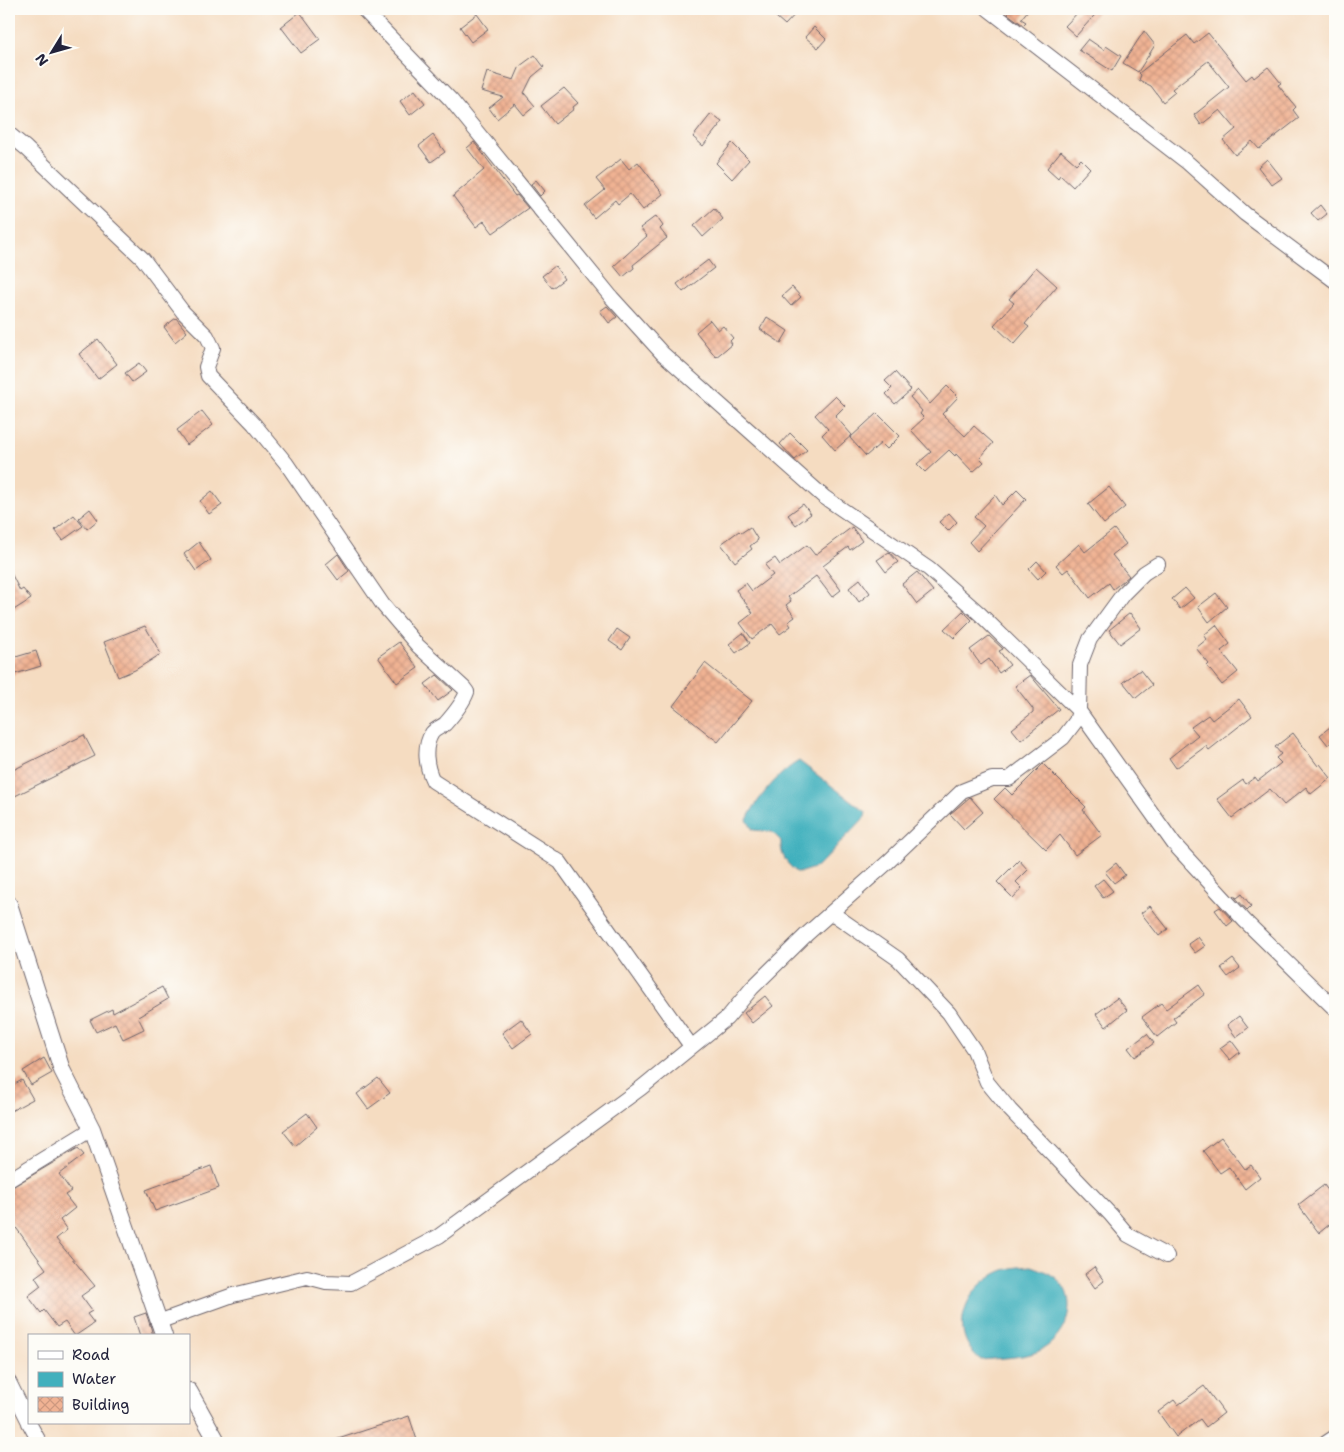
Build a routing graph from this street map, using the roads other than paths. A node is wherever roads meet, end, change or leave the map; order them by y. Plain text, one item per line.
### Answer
1 (363, 9) edge
2 (988, 9) edge
3 (9, 134) edge
4 (1335, 281) edge
5 (1158, 564) dead end
6 (1079, 711) junction
7 (9, 904) edge
8 (832, 913) junction
9 (1335, 1009) edge
10 (691, 1046) junction
11 (92, 1129) junction
12 (9, 1180) edge
13 (1168, 1256) dead end
14 (161, 1329) edge
15 (9, 1382) edge
16 (190, 1393) edge
17 (28, 1420) edge
18 (30, 1424) edge
19 (1335, 1437) edge
20 (40, 1443) edge
21 (218, 1443) edge
22 (1326, 1443) edge

1 - 6 street
2 - 4 street
3 - 10 street
5 - 6 street
6 - 8 street
6 - 9 street
7 - 11 street
8 - 10 street
8 - 13 street
10 - 14 street
11 - 12 street
11 - 14 street
15 - 17 street
16 - 21 street
18 - 20 street
19 - 22 street

